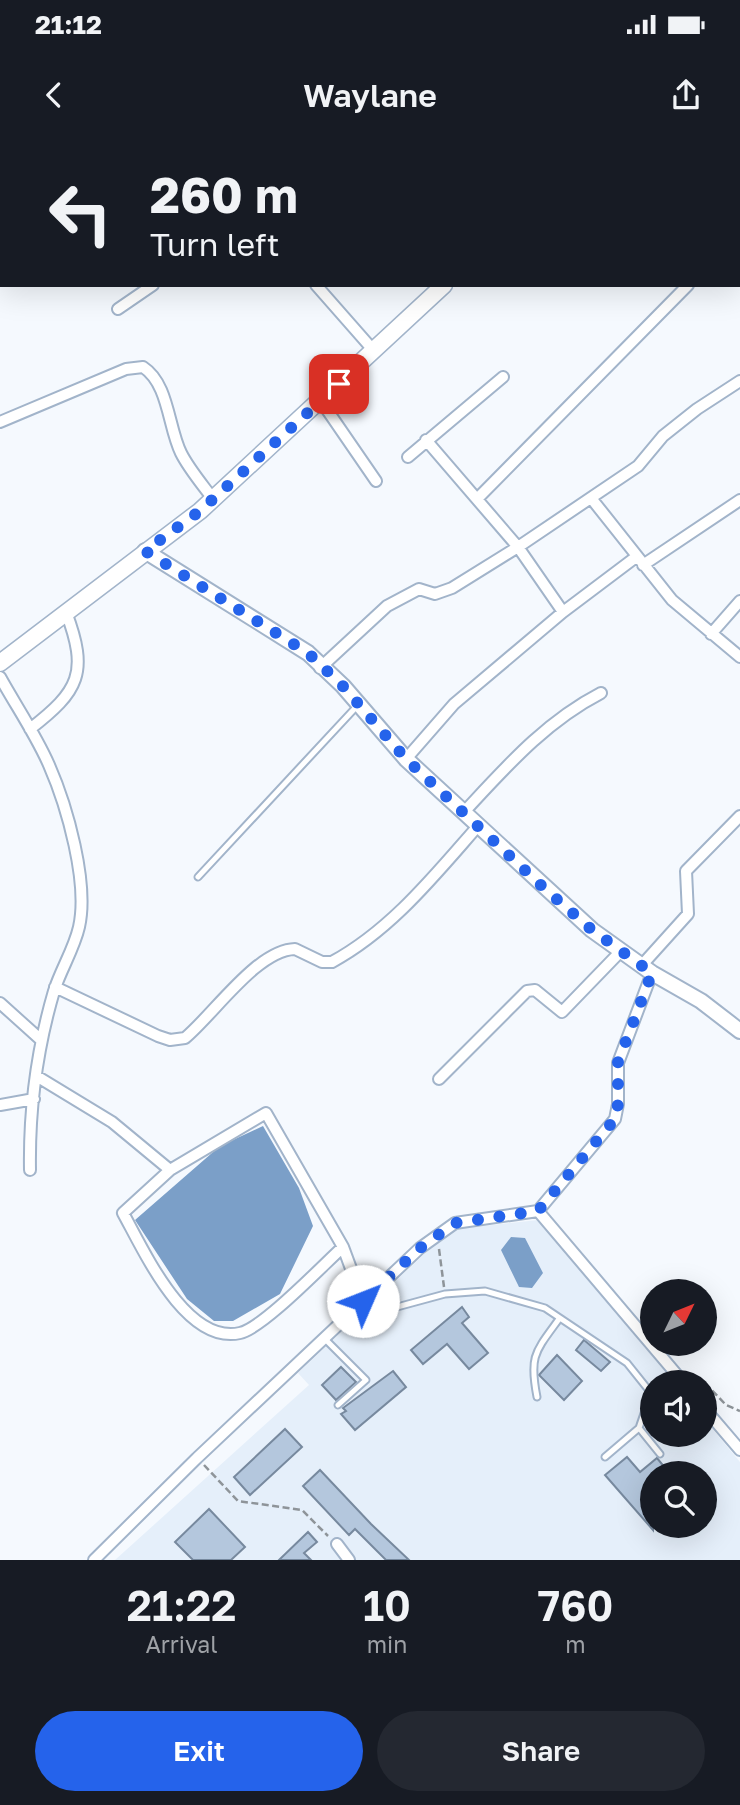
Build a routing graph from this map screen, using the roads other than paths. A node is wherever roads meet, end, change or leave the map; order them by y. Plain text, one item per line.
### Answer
1 (150, 287) edge
2 (318, 287) edge
3 (442, 287) edge
4 (686, 287) edge
5 (118, 309) dead end
6 (374, 351) junction
7 (503, 377) dead end
8 (740, 381) edge
9 (321, 401) junction
10 (0, 422) edge
11 (426, 440) junction
12 (408, 457) dead end
13 (376, 481) dead end
14 (478, 498) junction
15 (591, 498) junction
16 (212, 499) junction
17 (740, 500) edge
18 (518, 547) junction
19 (145, 551) junction
20 (639, 561) junction
21 (740, 601) edge
22 (66, 612) junction
23 (564, 612) junction
24 (711, 634) junction
25 (740, 657) edge
26 (0, 663) edge
27 (320, 668) junction
28 (0, 677) edge
29 (601, 693) dead end
30 (359, 704) junction
31 (30, 729) junction
32 (406, 759) junction
33 (464, 812) junction
34 (740, 816) edge
35 (478, 826) junction
36 (198, 877) dead end
37 (621, 951) junction
38 (647, 969) junction
39 (55, 987) junction
40 (0, 1003) edge
41 (740, 1031) edge
42 (40, 1039) junction
43 (38, 1077) junction
44 (439, 1079) dead end
45 (34, 1099) junction
46 (0, 1105) edge
47 (30, 1170) dead end
48 (170, 1170) junction
49 (538, 1211) junction
50 (343, 1247) junction
51 (363, 1301) junction
52 (559, 1319) junction
53 (325, 1339) junction
54 (672, 1370) edge
55 (640, 1378) edge
56 (537, 1398) dead end
57 (338, 1405) dead end
58 (717, 1423) edge
59 (639, 1428) joint
60 (740, 1450) edge
61 (660, 1454) dead end
62 (605, 1457) dead end
63 (337, 1544) road end
64 (94, 1560) edge
65 (349, 1560) edge

1 - 5 street
2 - 6 street
3 - 6 main road
4 - 14 street
6 - 9 main road
7 - 11 street
8 - 15 street
9 - 13 street
9 - 16 main road
10 - 16 street
11 - 12 street
11 - 14 street
14 - 18 street
15 - 18 street
15 - 20 street
16 - 19 main road
17 - 20 street
18 - 23 street
18 - 27 street
19 - 22 main road
19 - 27 street
20 - 23 street
20 - 24 street
21 - 24 street
22 - 26 main road
22 - 31 street
23 - 32 street
24 - 25 street
27 - 30 street
28 - 31 street
29 - 33 street
30 - 32 street
30 - 36 lane
31 - 39 street
32 - 33 street
33 - 35 street
34 - 38 street
35 - 37 street
35 - 39 street
37 - 38 street
37 - 44 street
38 - 41 street
38 - 49 street
39 - 42 street
40 - 42 street
42 - 43 street
43 - 45 street
43 - 48 street
45 - 46 street
45 - 47 street
48 - 50 street
48 - 50 street
49 - 51 street
49 - 54 street
50 - 51 street
51 - 52 lane
51 - 53 street
52 - 55 lane
52 - 56 lane
53 - 57 lane
53 - 64 street
58 - 60 street
59 - 61 lane
59 - 62 lane
63 - 65 street

